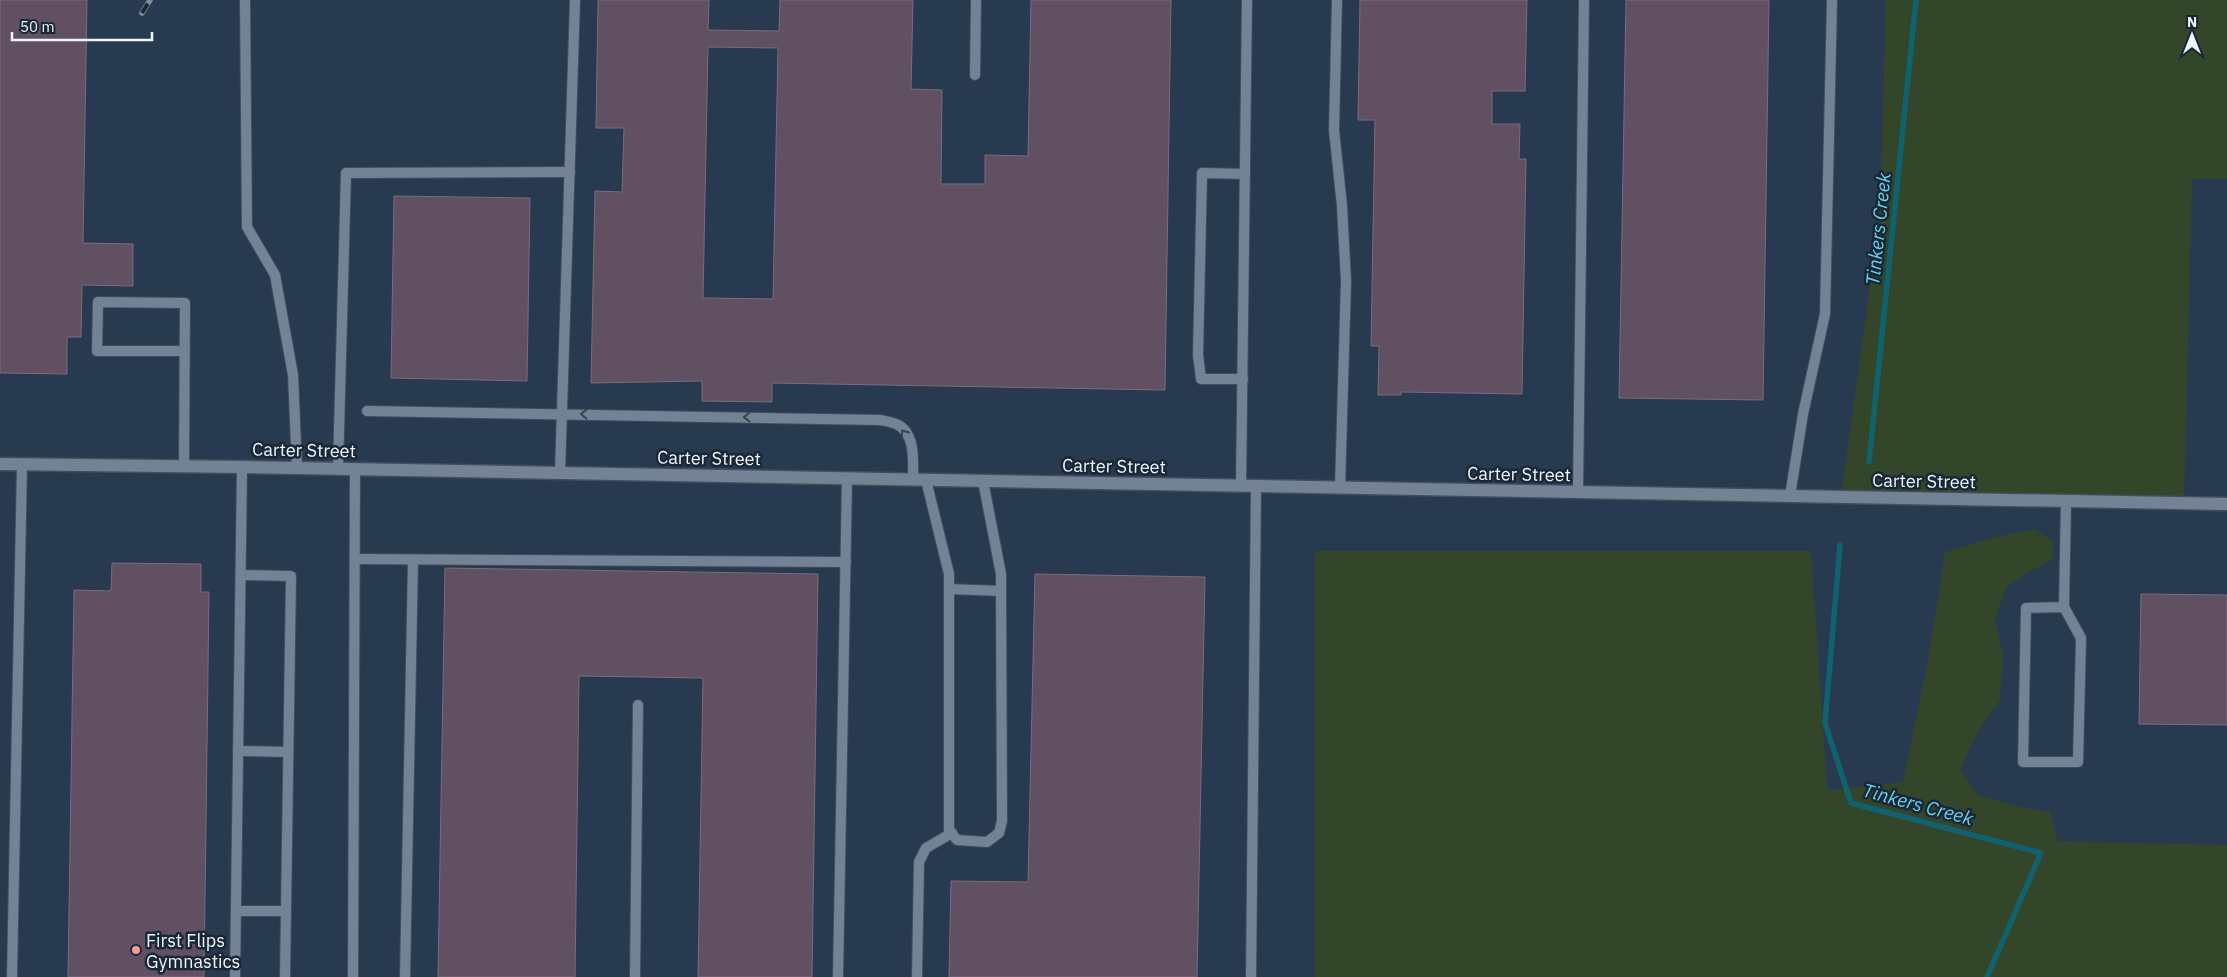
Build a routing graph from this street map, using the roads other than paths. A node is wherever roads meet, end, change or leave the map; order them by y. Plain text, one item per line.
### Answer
1 (245, 0) edge
2 (575, 0) edge
3 (976, 0) edge
4 (1247, 0) edge
5 (1337, 0) edge
6 (1584, 0) edge
7 (1832, 0) edge
8 (975, 75) dead end
9 (570, 172) junction
10 (1245, 174) junction
11 (185, 351) junction
12 (1243, 379) junction
13 (367, 411) dead end
14 (562, 414) junction
15 (0, 464) edge
16 (22, 464) junction
17 (184, 466) junction
18 (242, 467) junction
19 (297, 468) junction
20 (338, 468) junction
21 (355, 469) junction
22 (560, 473) junction
23 (847, 478) junction
24 (913, 479) junction
25 (926, 480) junction
26 (983, 481) junction
27 (1242, 486) junction
28 (1256, 486) junction
29 (1340, 488) junction
30 (1578, 492) junction
31 (1790, 496) junction
32 (2066, 501) junction
33 (2227, 504) edge
34 (354, 559) junction
35 (413, 560) junction
36 (846, 562) junction
37 (241, 575) junction
38 (949, 589) junction
39 (1001, 591) junction
40 (2064, 607) junction
41 (638, 705) dead end
42 (238, 751) junction
43 (288, 752) junction
44 (952, 833) junction
45 (236, 911) junction
46 (286, 911) junction
47 (12, 977) edge
48 (236, 977) edge
49 (285, 977) edge
50 (353, 977) edge
51 (405, 977) edge
52 (635, 977) edge
53 (838, 977) edge
54 (918, 977) edge
55 (1251, 977) edge

1 - 19 lane
2 - 9 lane
3 - 8 lane
4 - 10 lane
5 - 29 lane
6 - 30 lane
7 - 31 lane
9 - 14 lane
9 - 20 lane
10 - 12 lane
10 - 12 lane
11 - 11 lane
11 - 17 lane
12 - 27 lane
13 - 14 lane
14 - 22 lane
24 -> 14 lane
15 - 16 street, Carter Street
16 - 17 street, Carter Street
16 - 47 lane
17 - 18 street, Carter Street
18 - 19 street, Carter Street
18 - 37 lane
19 - 20 street, Carter Street
20 - 21 street, Carter Street
21 - 22 street, Carter Street
21 - 34 lane
22 - 23 street, Carter Street
23 - 24 street, Carter Street
23 - 36 lane
24 - 25 street, Carter Street
25 - 26 street, Carter Street
25 - 38 lane
26 - 27 street, Carter Street
26 - 39 lane
27 - 28 street, Carter Street
28 - 29 street, Carter Street
28 - 55 lane
29 - 30 street, Carter Street
30 - 31 street, Carter Street
31 - 32 street, Carter Street
32 - 33 street, Carter Street
32 - 40 lane
34 - 35 lane
34 - 50 lane
35 - 36 lane
35 - 51 lane
36 - 53 lane
37 - 42 lane
37 - 43 lane
38 - 39 lane
38 - 44 lane
39 - 44 lane
40 - 40 lane
41 - 52 lane
42 - 43 lane
42 - 45 lane
43 - 46 lane
44 - 54 lane
45 - 46 lane
45 - 48 lane
46 - 49 lane

